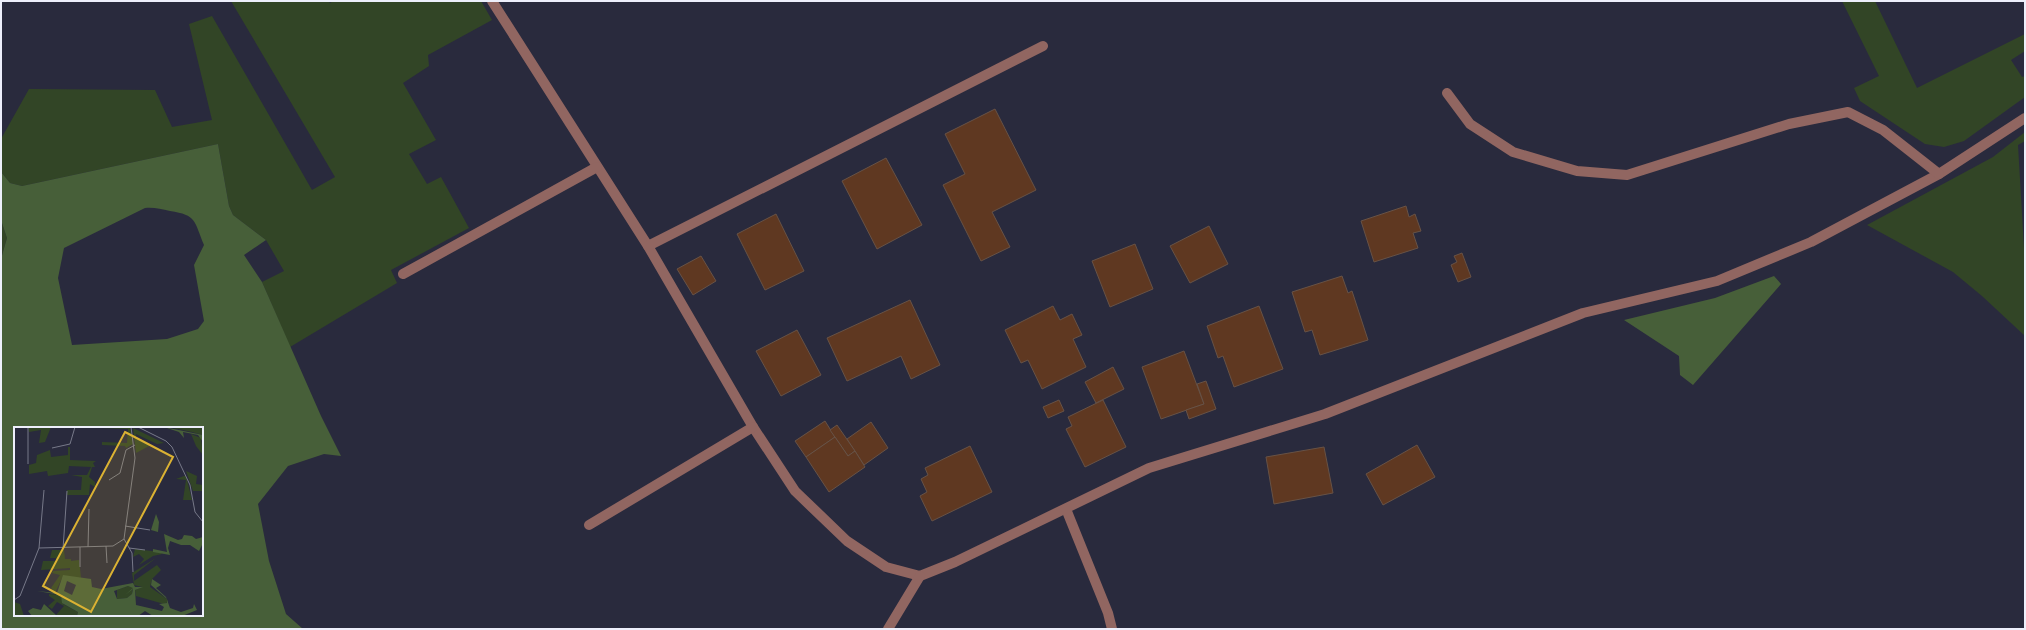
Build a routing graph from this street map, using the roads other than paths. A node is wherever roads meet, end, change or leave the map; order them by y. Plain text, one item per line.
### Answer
1 (494, 2) edge
2 (1043, 46) dead end
3 (1447, 93) dead end
4 (2025, 118) edge
5 (597, 167) junction
6 (1939, 174) junction
7 (648, 246) junction
8 (403, 274) dead end
9 (753, 427) junction
10 (1066, 509) junction
11 (589, 526) dead end
12 (920, 576) junction
13 (888, 629) edge
14 (1112, 629) edge

1 - 5 street
2 - 7 street
3 - 6 street
4 - 6 street
5 - 7 street
5 - 8 street
6 - 10 street
7 - 9 street
9 - 11 street
9 - 12 street
10 - 12 street
10 - 14 street
12 - 13 street

